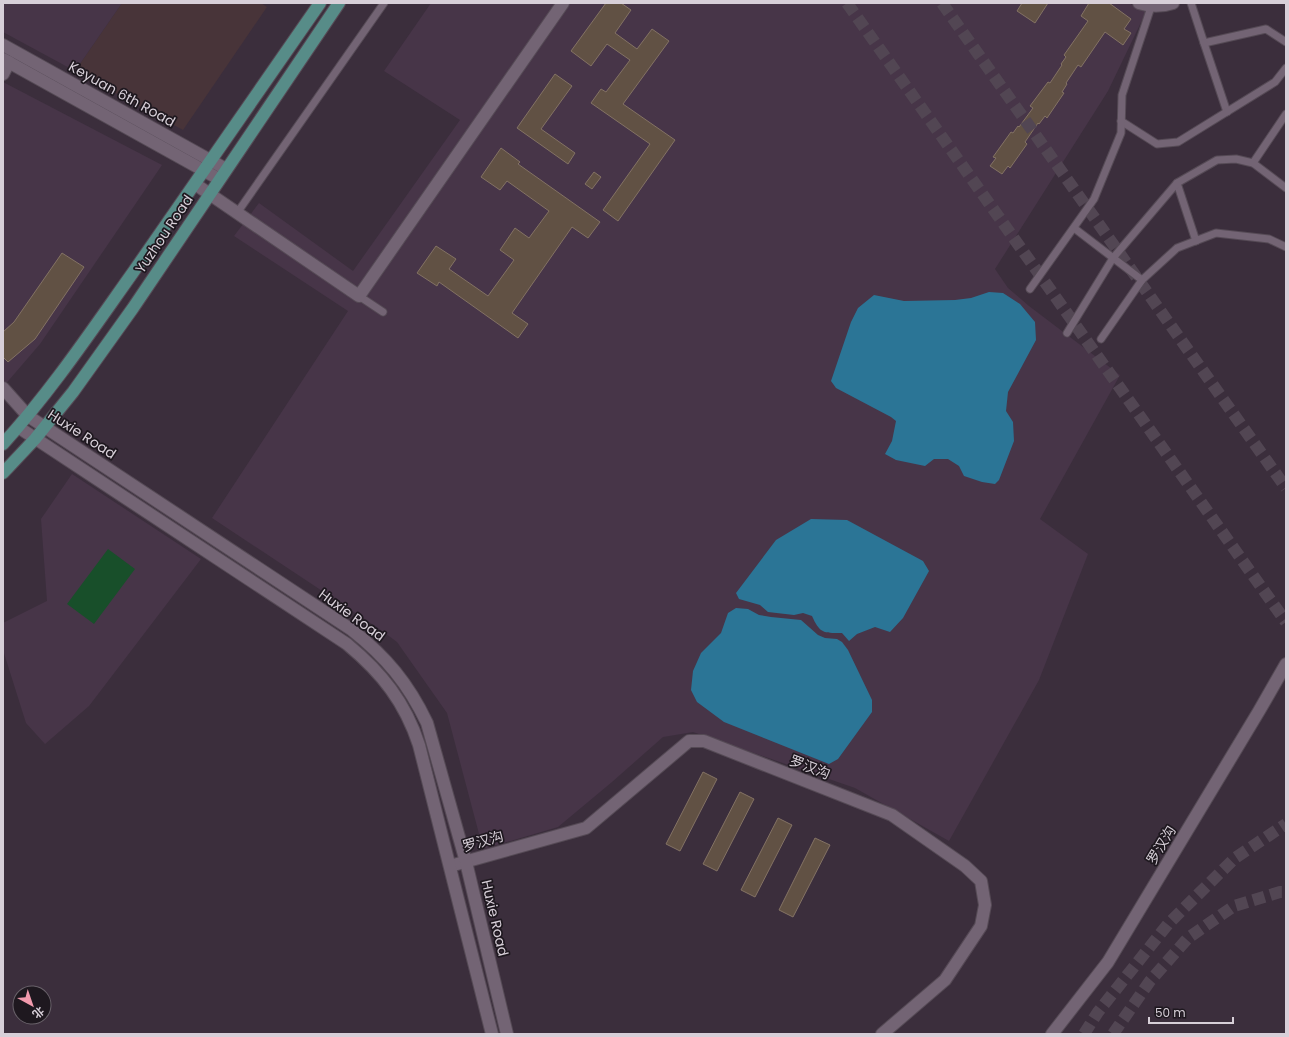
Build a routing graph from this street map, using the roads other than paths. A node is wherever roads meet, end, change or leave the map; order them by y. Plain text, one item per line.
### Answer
1 (320, 3) edge
2 (339, 3) edge
3 (384, 3) edge
4 (563, 3) edge
5 (1139, 3) edge
6 (1173, 3) edge
7 (1191, 3) edge
8 (1150, 7) junction
9 (1286, 42) edge
10 (1204, 43) junction
11 (3, 45) edge
12 (6, 61) edge
13 (1286, 68) edge
14 (3, 74) edge
15 (1227, 112) junction
16 (1286, 114) edge
17 (1121, 121) junction
18 (211, 160) junction
19 (1253, 163) junction
20 (226, 169) junction
21 (204, 171) junction
22 (219, 179) junction
23 (1177, 183) junction
24 (195, 184) junction
25 (1285, 185) edge
26 (209, 194) junction
27 (237, 213) junction
28 (1074, 228) junction
29 (1196, 241) junction
30 (1286, 247) edge
31 (1113, 258) junction
32 (1142, 280) junction
33 (1030, 289) dead end
34 (359, 296) junction
35 (383, 312) dead end
36 (1067, 333) dead end
37 (1101, 339) dead end
38 (3, 388) edge
39 (28, 416) junction
40 (18, 427) junction
41 (45, 427) junction
42 (35, 439) junction
43 (3, 444) edge
44 (3, 473) edge
45 (1286, 664) edge
46 (466, 862) junction
47 (450, 866) junction
48 (492, 1034) edge
49 (506, 1034) edge
50 (882, 1034) edge
51 (1052, 1034) edge

1 - 18 main road, Yuzhou Road
2 - 20 main road, Yuzhou Road
3 - 27 lane
4 - 34 main road
5 - 8 main road
6 - 8 main road
7 - 10 lane
8 - 17 lane
9 - 10 lane
10 - 15 lane
11 - 18 main road, Keyuan 6th Road
12 - 14 main road
12 - 21 main road, Keyuan 6th Road
13 - 15 lane
15 - 17 lane
16 - 19 lane
17 - 28 lane
18 - 20 main road, Keyuan 6th Road
18 - 21 main road, Yuzhou Road
19 - 23 lane
19 - 25 lane
20 - 22 main road, Yuzhou Road
21 - 22 main road, Keyuan 6th Road
21 - 24 main road, Yuzhou Road
22 - 26 main road, Yuzhou Road
23 - 29 lane
23 - 31 lane
24 - 26 main road
24 - 39 main road, Yuzhou Road
26 - 27 main road
26 - 41 main road, Yuzhou Road
27 - 34 main road
28 - 31 lane
28 - 33 lane
29 - 30 lane
29 - 32 lane
31 - 32 lane
31 - 36 lane
32 - 37 lane
34 - 35 lane
38 - 39 main road, Huxie Road
39 - 40 main road, Yuzhou Road
39 - 41 main road, Huxie Road
40 - 42 main road, Huxie Road
40 - 43 main road, Yuzhou Road
41 - 42 main road, Yuzhou Road
41 - 46 main road, Huxie Road
42 - 44 main road, Yuzhou Road
42 - 47 main road, Huxie Road
45 - 51 main road, 罗汉沟
46 - 47 main road, 罗汉沟
46 - 49 main road, Huxie Road
46 - 50 main road, 罗汉沟
47 - 48 main road, Huxie Road

